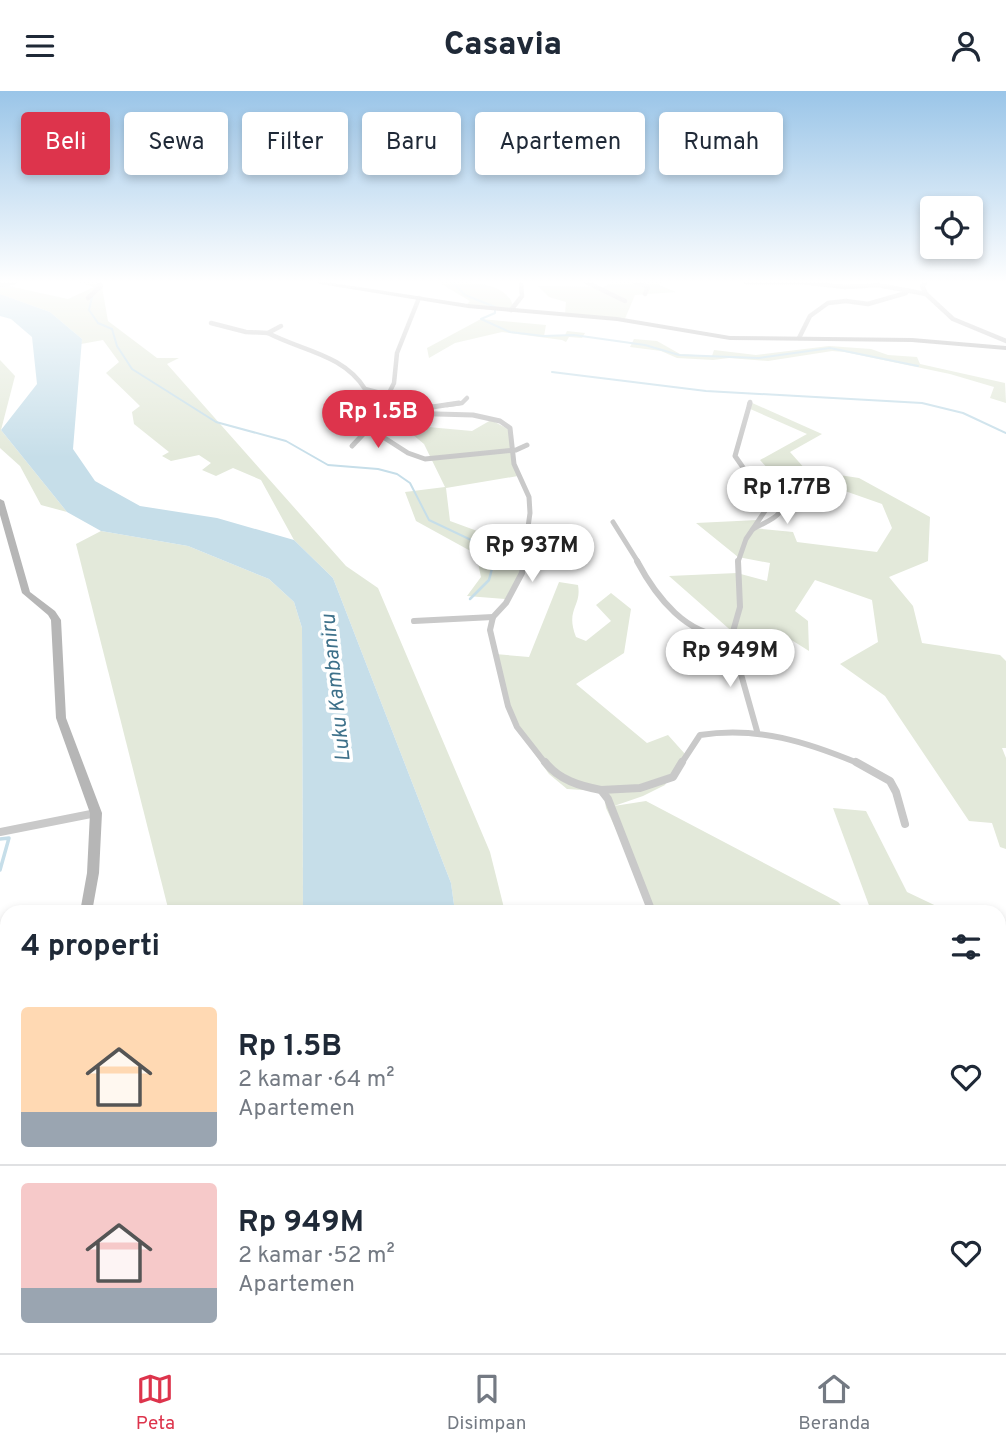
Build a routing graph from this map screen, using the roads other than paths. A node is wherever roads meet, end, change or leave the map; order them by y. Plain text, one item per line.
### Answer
1 (286, 341) edge
2 (401, 341) edge
3 (926, 341) edge
4 (1006, 348) edge
5 (388, 397) junction
6 (467, 398) dead end
7 (750, 402) dead end
8 (394, 411) junction
9 (369, 428) junction
10 (527, 445) dead end
11 (352, 446) dead end
12 (511, 450) junction
13 (792, 487) dead end
14 (0, 501) edge
15 (613, 522) dead end
16 (752, 529) junction
17 (493, 617) junction
18 (414, 621) dead end
19 (727, 637) junction
20 (757, 731) junction
21 (601, 790) junction
22 (96, 813) junction
23 (905, 824) dead end
24 (0, 832) edge
25 (87, 905) edge
26 (649, 905) edge

1 - 5 street
2 - 5 street
3 - 4 street
5 - 8 street
5 - 9 street
6 - 8 street
7 - 16 street
8 - 12 street
9 - 11 street
9 - 12 street
10 - 12 street
12 - 17 street
13 - 16 street
14 - 22 street
15 - 19 street
16 - 19 street
17 - 18 street
17 - 21 street
19 - 20 street
20 - 21 street
20 - 23 street
21 - 26 street
22 - 24 street
22 - 25 street

